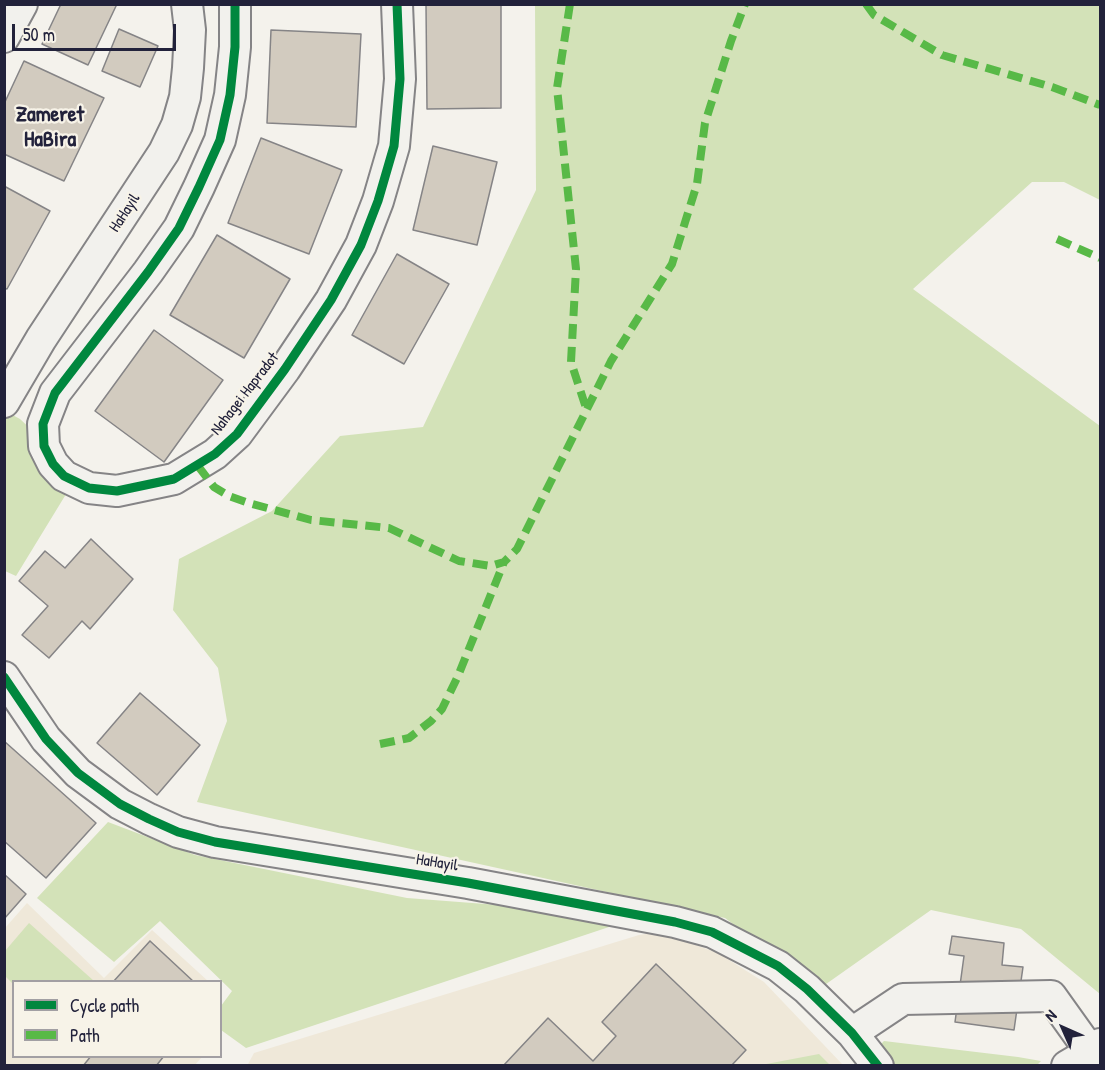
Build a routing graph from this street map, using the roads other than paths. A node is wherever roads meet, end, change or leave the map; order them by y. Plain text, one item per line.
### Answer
1 (22, 4) edge
2 (187, 4) edge
3 (235, 4) edge
4 (397, 4) edge
5 (4, 37) edge
6 (41, 339) junction
7 (81, 360) junction
8 (4, 402) edge
9 (4, 677) edge
10 (852, 1033) junction
11 (1085, 1057) edge
12 (878, 1065) edge

1 - 5 street
2 - 6 street, HaHayil
3 - 7 street, Nahagei Hapradot
4 - 7 street, Nahagei Hapradot
6 - 7 street
6 - 8 street, HaHayil
9 - 10 street, HaHayil
10 - 11 street
10 - 12 street, HaHayil

